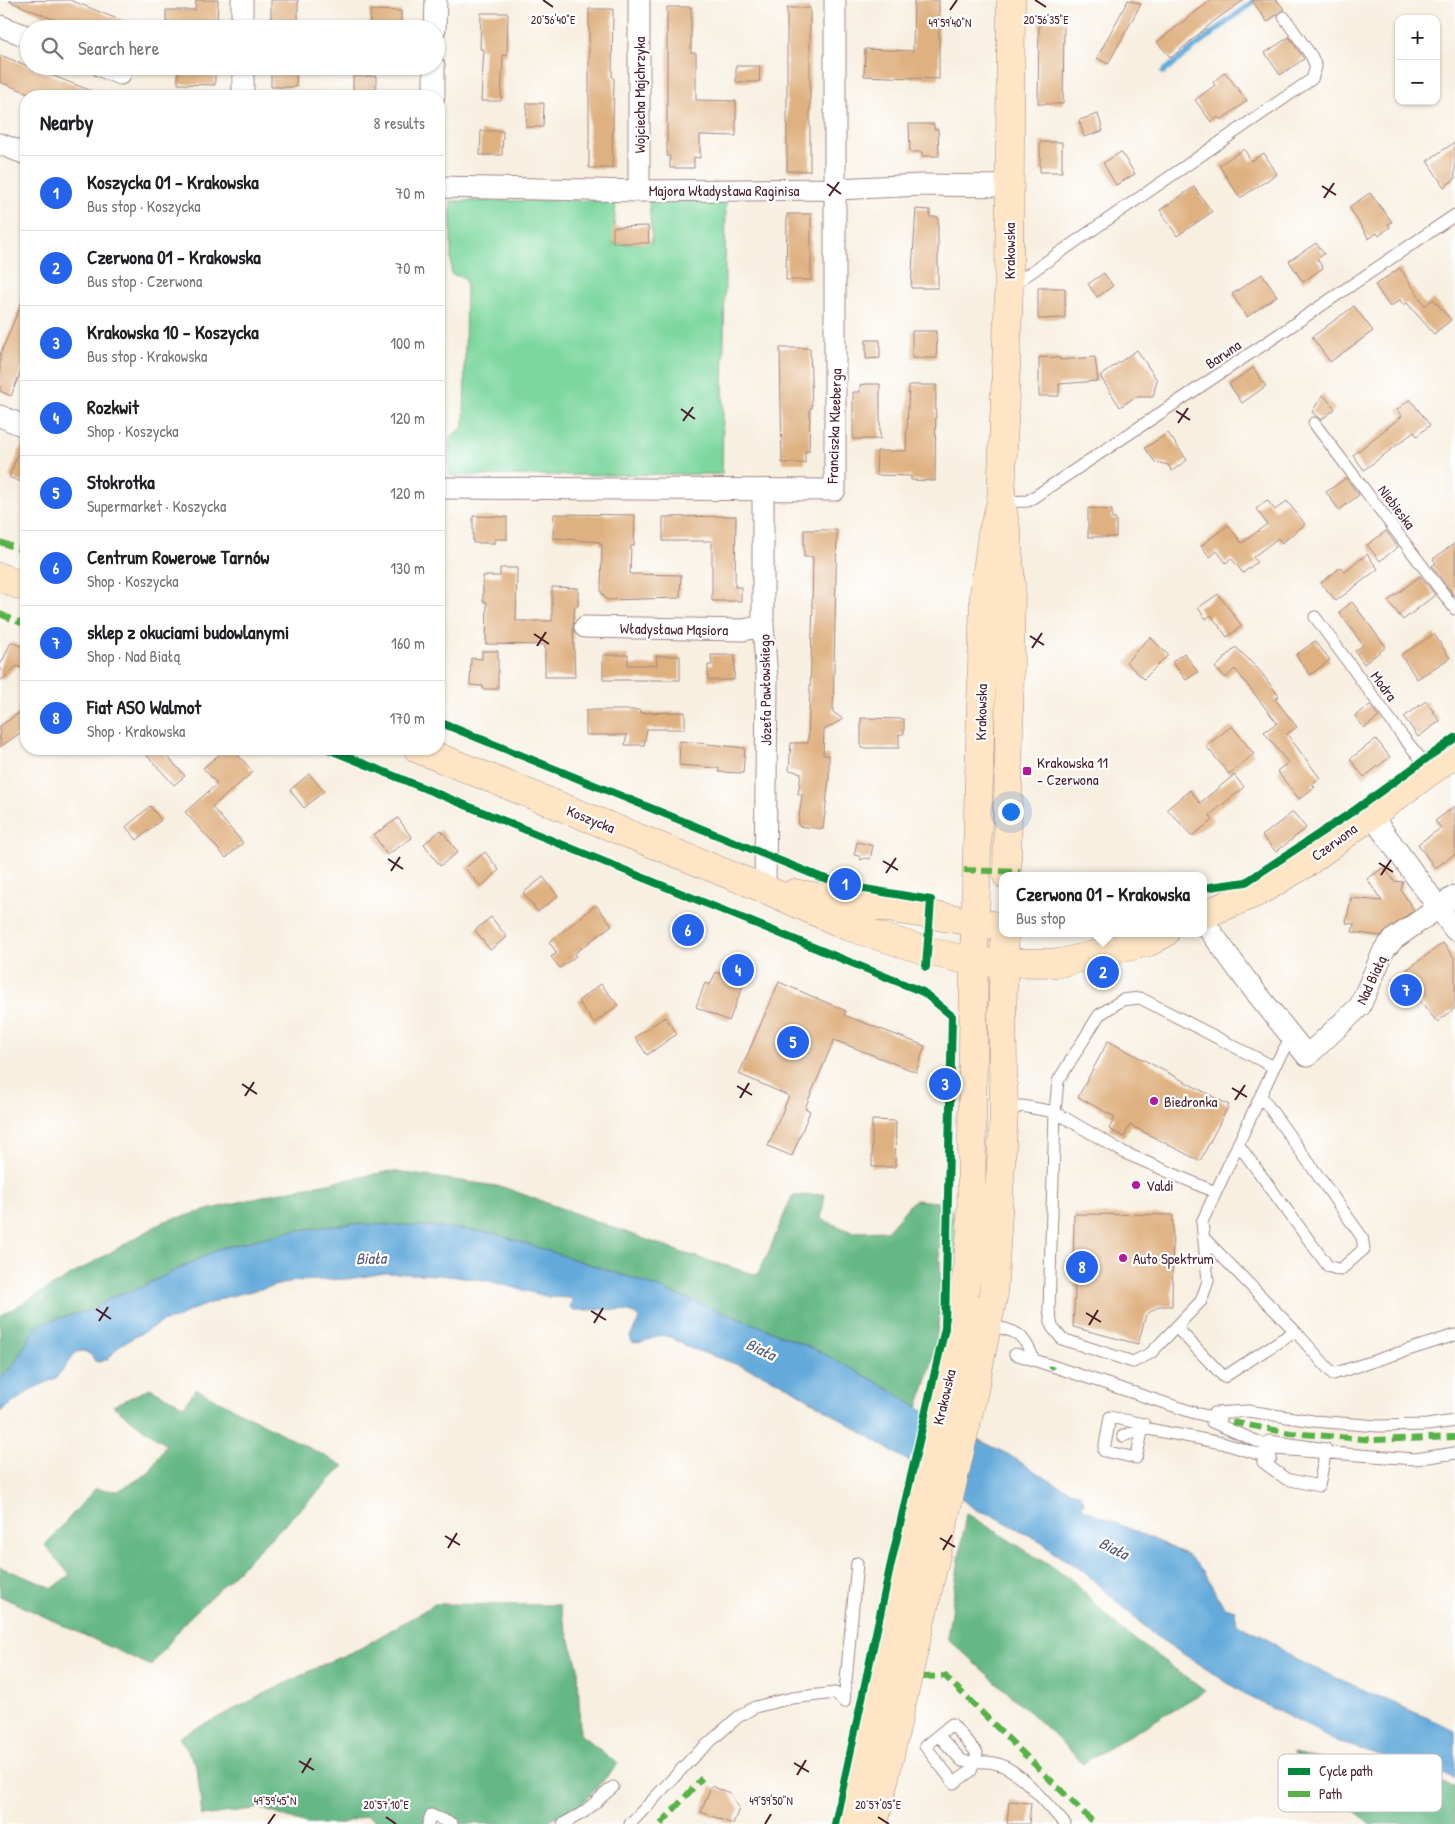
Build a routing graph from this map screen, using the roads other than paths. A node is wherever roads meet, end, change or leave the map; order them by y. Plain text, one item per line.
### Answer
1 (242, 0) edge
2 (436, 0) edge
3 (639, 0) edge
4 (835, 0) edge
5 (1011, 0) edge
6 (1284, 17) dead end
7 (242, 20) edge
8 (435, 20) edge
9 (0, 26) edge
10 (20, 34) edge
11 (243, 75) edge
12 (434, 75) edge
13 (243, 90) edge
14 (434, 90) edge
15 (0, 144) edge
16 (20, 152) edge
17 (1010, 186) junction
18 (445, 187) edge
19 (836, 189) junction
20 (639, 190) junction
21 (1455, 215) edge
22 (1009, 287) junction
23 (0, 416) edge
24 (1314, 423) dead end
25 (20, 424) edge
26 (445, 488) edge
27 (763, 491) junction
28 (1001, 502) junction
29 (0, 577) edge
30 (20, 585) edge
31 (1455, 609) edge
32 (1315, 617) dead end
33 (763, 626) junction
34 (585, 627) dead end
35 (1455, 752) edge
36 (437, 755) edge
37 (1431, 771) junction
38 (1371, 815) junction
39 (1007, 872) edge
40 (765, 889) junction
41 (1447, 902) edge
42 (1207, 913) edge
43 (975, 924) junction
44 (999, 926) edge
45 (1207, 926) edge
46 (1455, 930) edge
47 (1005, 937) edge
48 (1158, 937) edge
49 (974, 962) junction
50 (1003, 963) junction
51 (1291, 1037) junction
52 (1274, 1067) junction
53 (1261, 1096) junction
54 (1004, 1112) junction
55 (1054, 1112) junction
56 (1238, 1144) junction
57 (1215, 1192) junction
58 (1203, 1237) junction
59 (988, 1326) junction
60 (1176, 1327) junction
61 (1295, 1331) junction
62 (1455, 1335) edge
63 (1015, 1354) dead end
64 (1034, 1360) junction
65 (1213, 1418) junction
66 (1455, 1421) edge
67 (1232, 1422) dead end
68 (1123, 1436) dead end
69 (1269, 1450) junction
70 (1455, 1453) edge
71 (1325, 1454) junction
72 (857, 1563) dead end
73 (939, 1736) dead end
74 (974, 1762) junction
75 (613, 1787) dead end
76 (428, 1824) edge
77 (452, 1824) edge
78 (563, 1824) edge
79 (630, 1824) edge
80 (851, 1824) edge
81 (874, 1824) edge
82 (1065, 1824) edge

1 - 7 street
2 - 8 street
3 - 20 street, Wojciecha Majchrzyka
4 - 19 street, Franciszka Kleeberga
5 - 17 street, Krakowska
6 - 22 lane
9 - 10 street
11 - 13 street
12 - 14 street
15 - 16 street
17 - 19 street, Majora Władysława Raginisa
17 - 22 street, Krakowska
18 - 20 street, Majora Władysława Raginisa
19 - 20 street, Majora Władysława Raginisa
19 - 27 street, Franciszka Kleeberga
21 - 28 lane, Barwna
22 - 28 street, Krakowska
23 - 25 street
24 - 31 lane, Niebieska
26 - 27 street, Franciszka Kleeberga
27 - 33 street, Józefa Pawłowskiego
28 - 39 street, Krakowska
28 - 43 street, Krakowska
29 - 30 street
32 - 37 lane, Modra
33 - 34 street, Władysława Mąsiora
33 - 40 street, Józefa Pawłowskiego
35 - 37 street, Czerwona
36 - 40 street, Koszycka
37 - 38 street, Czerwona
38 - 41 street
38 - 42 street, Czerwona
40 - 43 street, Koszycka
40 - 49 street, Koszycka
41 - 46 street
41 - 51 street, Nad Białą
43 - 44 street
43 - 49 street, Krakowska
45 - 51 street
47 - 50 street, Krakowska
48 - 50 street
49 - 50 street
49 - 80 street, Krakowska
50 - 54 street, Krakowska
51 - 52 lane
52 - 53 lane
52 - 55 lane
53 - 56 lane
53 - 56 lane
54 - 55 lane
54 - 59 street, Krakowska
55 - 57 lane
55 - 60 lane
56 - 57 lane
57 - 58 lane
58 - 60 lane
58 - 61 lane
59 - 64 lane
59 - 81 street, Krakowska
60 - 61 lane
61 - 62 lane
63 - 64 lane
64 - 65 lane
65 - 66 lane
65 - 67 lane
65 - 69 lane
68 - 69 lane
69 - 71 lane
69 - 71 lane
70 - 71 lane
72 - 79 lane
73 - 74 lane
74 - 74 lane
74 - 82 lane
75 - 78 lane
76 - 77 lane

